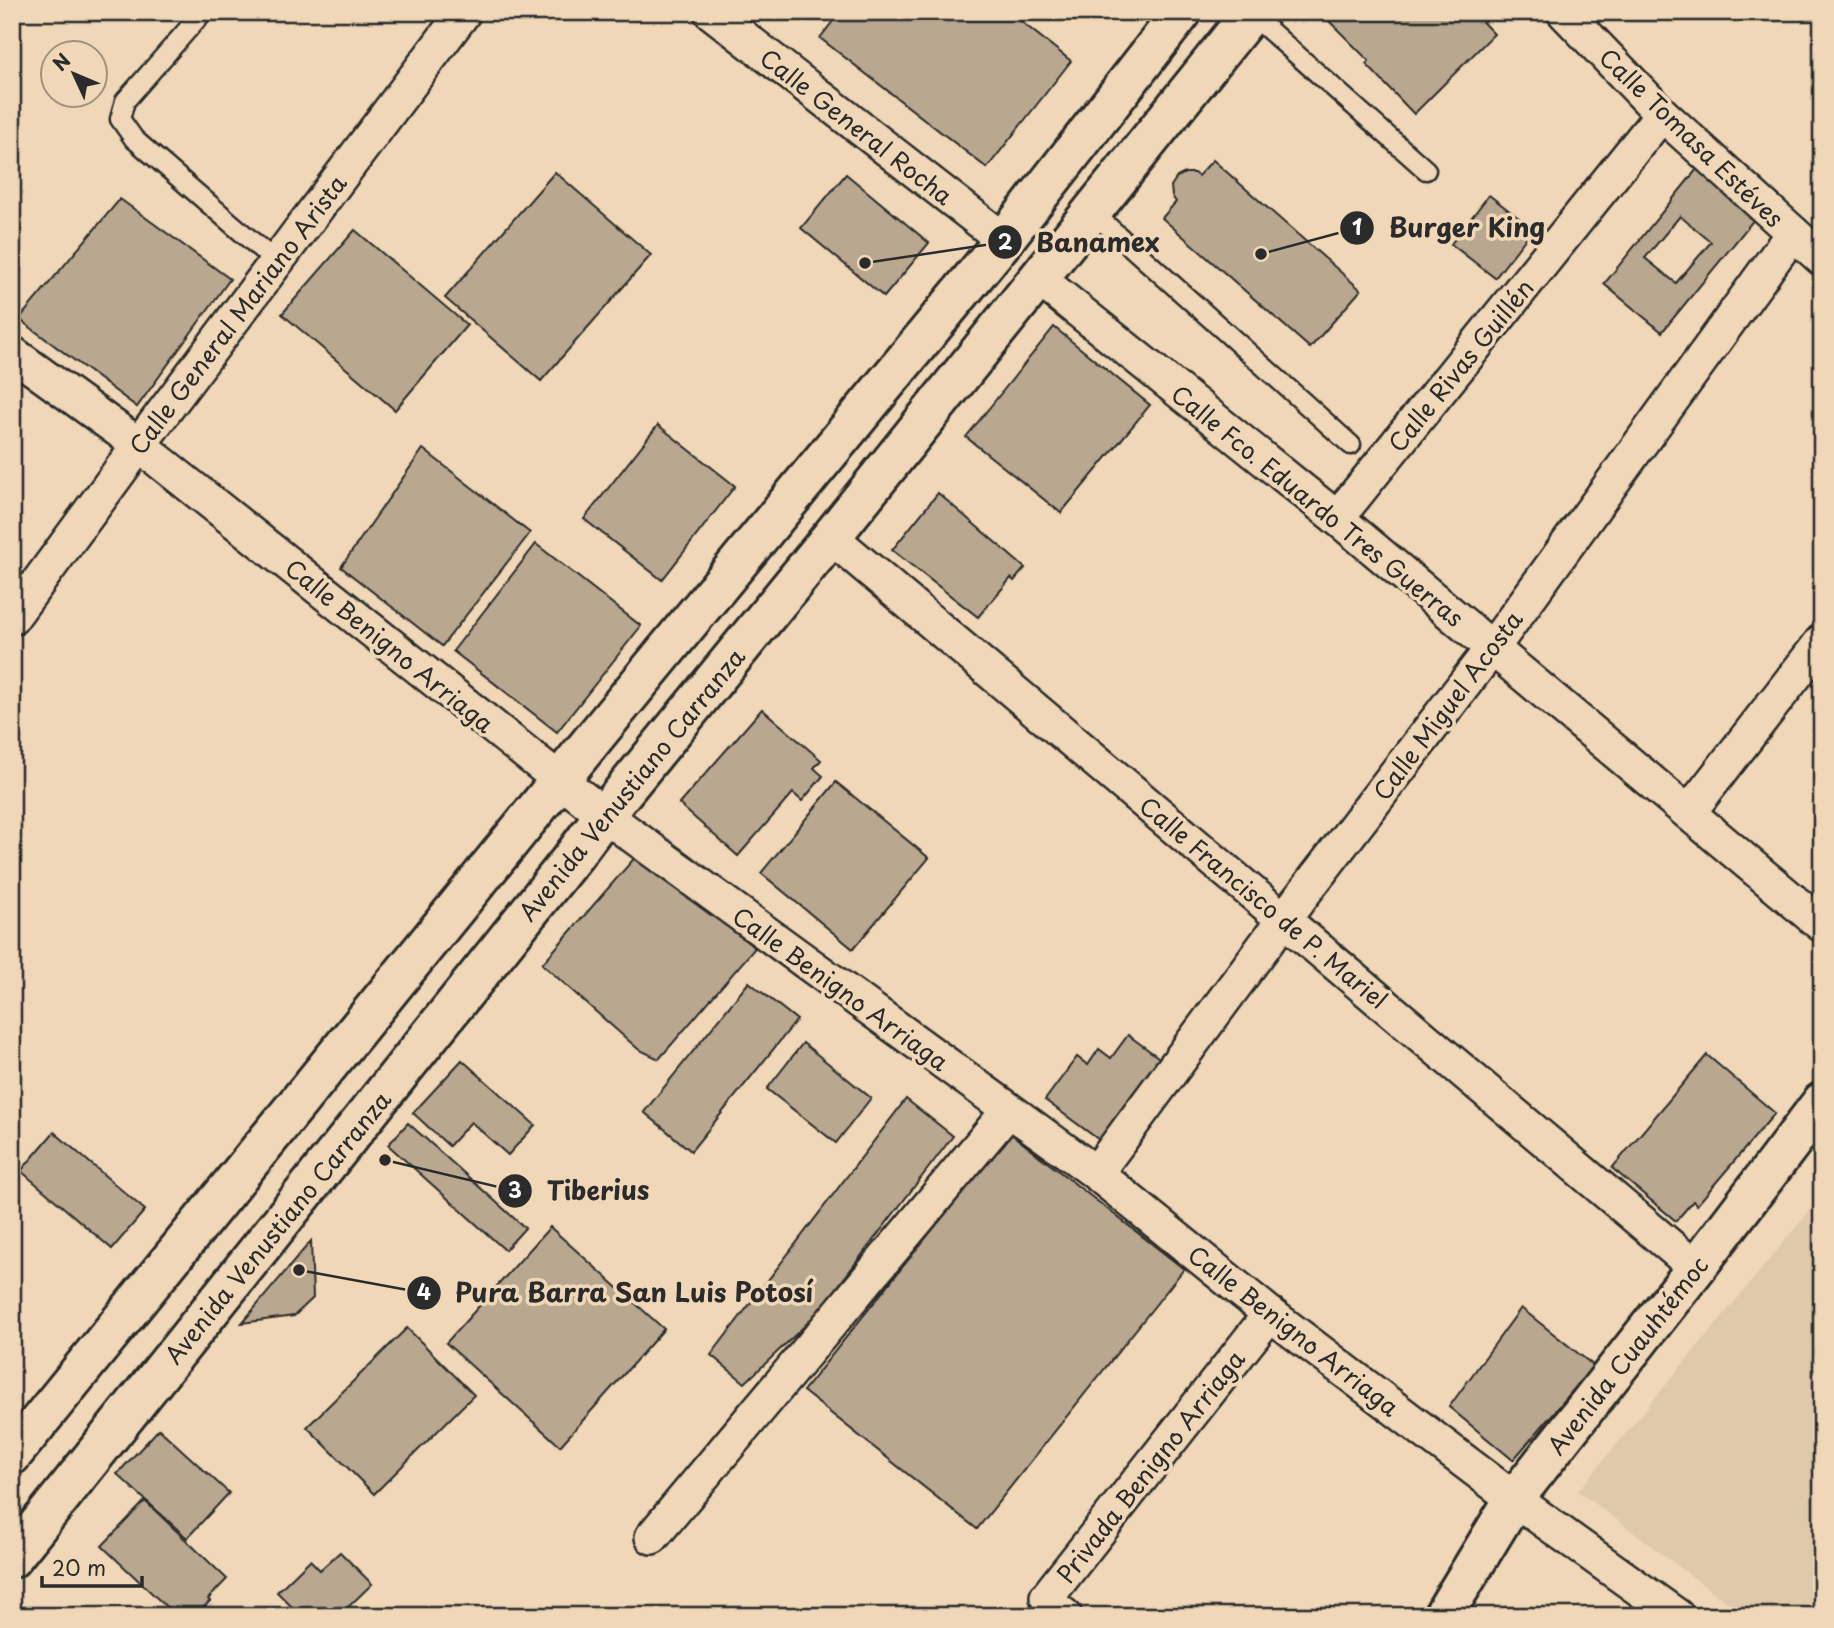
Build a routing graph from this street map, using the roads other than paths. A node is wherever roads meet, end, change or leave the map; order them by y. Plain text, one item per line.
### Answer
1 (203, 12) edge
2 (464, 12) edge
3 (711, 12) edge
4 (1182, 12) edge
5 (1251, 13) edge
6 (1572, 15) edge
7 (1662, 114) junction
8 (1426, 170) dead end
9 (1091, 211) junction
10 (1793, 233) junction
11 (1004, 240) junction
12 (1822, 259) edge
13 (276, 262) junction
14 (1038, 278) junction
15 (12, 353) edge
16 (139, 445) junction
17 (1351, 445) dead end
18 (1337, 518) junction
19 (831, 537) junction
20 (12, 618) edge
21 (1822, 641) edge
22 (1493, 647) junction
23 (560, 781) junction
24 (1689, 812) junction
25 (604, 815) junction
26 (1284, 919) junction
27 (1822, 925) edge
28 (1822, 1102) edge
29 (1009, 1110) junction
30 (1096, 1173) junction
31 (1696, 1268) junction
32 (1269, 1314) junction
33 (12, 1455) edge
34 (1514, 1499) junction
35 (652, 1537) dead end
36 (12, 1558) edge
37 (1065, 1616) edge
38 (1443, 1616) edge
39 (1677, 1616) edge

1 - 13 lane
2 - 13 street, Calle General Mariano Arista
3 - 11 street, Calle General Rocha
4 - 11 main road
5 - 8 lane
5 - 9 main road, Avenida Venustiano Carranza
6 - 7 street, Calle Tomasa Estéves
7 - 10 street, Calle Tomasa Estéves
7 - 18 street, Calle Rivas Guillén
9 - 14 main road, Avenida Venustiano Carranza
9 - 17 lane
10 - 12 street, Calle Tomasa Estéves
10 - 22 street, Calle Miguel Acosta
11 - 23 main road
13 - 16 street, Calle General Mariano Arista
14 - 18 street, Calle Fco. Eduardo Tres Guerras
14 - 19 main road, Avenida Venustiano Carranza
15 - 16 street, Calle Benigno Arriaga
16 - 20 street, Calle General Mariano Arista
16 - 23 street, Calle Benigno Arriaga
18 - 22 street, Calle Fco. Eduardo Tres Guerras
19 - 25 main road, Avenida Venustiano Carranza
19 - 26 street, Calle Francisco de P. Mariel
21 - 24 street
22 - 24 street, Calle Fco. Eduardo Tres Guerras
22 - 26 street, Calle Miguel Acosta
23 - 25 street, Calle Benigno Arriaga
23 - 33 main road
24 - 27 street, Calle Fco. Eduardo Tres Guerras
25 - 29 street, Calle Benigno Arriaga
25 - 36 main road, Avenida Venustiano Carranza
26 - 30 street, Calle Miguel Acosta
26 - 31 street, Calle Francisco de P. Mariel
28 - 31 main road, Avenida Cuauhtémoc
29 - 30 street, Calle Benigno Arriaga
29 - 35 street
30 - 32 street, Calle Benigno Arriaga
31 - 34 main road, Avenida Cuauhtémoc
32 - 34 street, Calle Benigno Arriaga
32 - 37 street, Privada Benigno Arriaga
34 - 38 main road, Avenida Cuauhtémoc
34 - 39 street, Calle Benigno Arriaga

